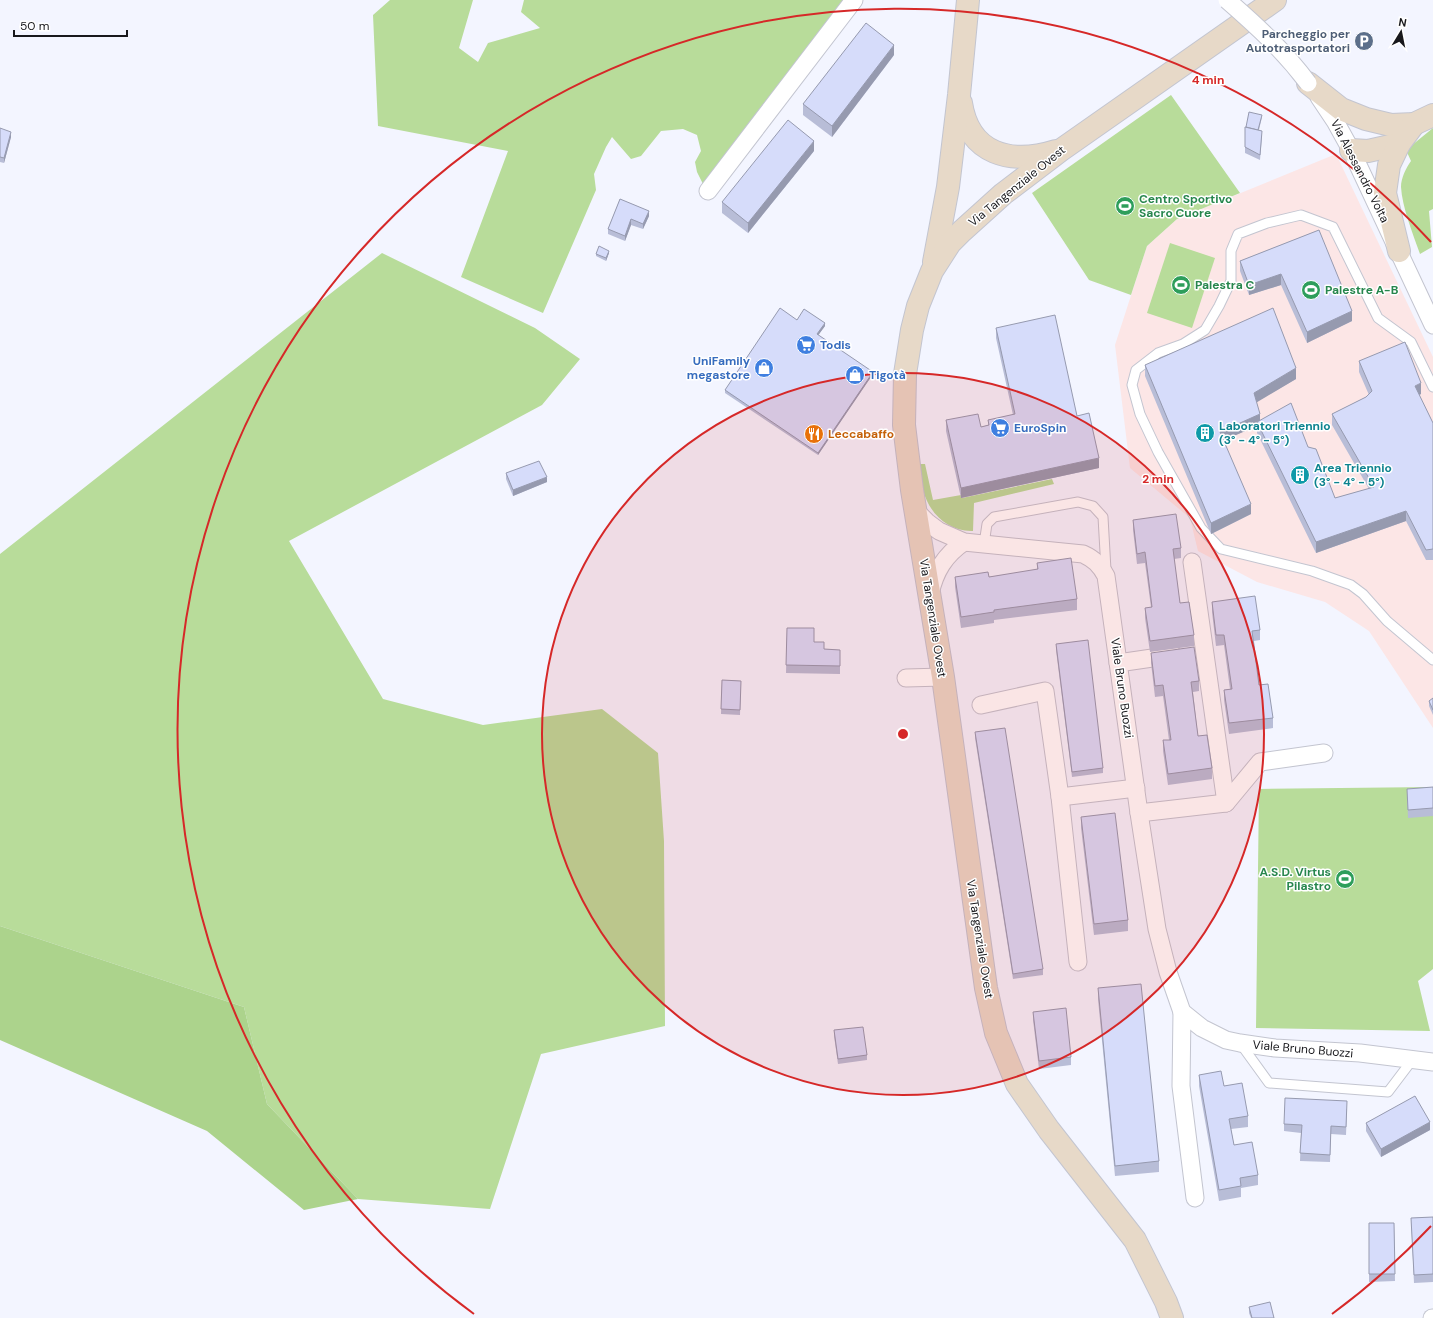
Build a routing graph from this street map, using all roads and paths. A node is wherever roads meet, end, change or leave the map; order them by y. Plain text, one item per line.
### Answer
1 (854, 0) edge
2 (968, 0) edge
3 (1227, 0) edge
4 (1275, 0) edge
5 (1308, 83) junction
6 (959, 96) junction
7 (1424, 120) edge
8 (1395, 134) junction
9 (1061, 150) junction
10 (1352, 150) junction
11 (708, 191) dead end
12 (1400, 251) junction
13 (932, 271) junction
14 (1433, 325) edge
15 (1433, 387) edge
16 (916, 511) junction
17 (964, 542) junction
18 (984, 544) junction
19 (1192, 562) dead end
20 (1106, 576) junction
21 (930, 595) junction
22 (1205, 650) junction
23 (1433, 660) edge
24 (1118, 663) junction
25 (943, 677) junction
26 (906, 678) dead end
27 (981, 705) dead end
28 (1324, 753) dead end
29 (1136, 788) junction
30 (1060, 797) junction
31 (1226, 803) junction
32 (1139, 813) junction
33 (1078, 962) dead end
34 (1182, 1012) junction
35 (1240, 1043) junction
36 (1413, 1059) junction
37 (1433, 1062) edge
38 (1195, 1198) dead end
39 (1172, 1318) edge

1 - 11 street
2 - 6 main road
3 - 5 street, Via Alessandro Volta, bridge
4 - 9 main road, Via Tangenziale Ovest
5 - 8 main road
5 - 10 street, Via Alessandro Volta
6 - 9 main road
6 - 13 main road
7 - 8 main road
8 - 10 main road
8 - 12 main road
9 - 13 main road, Via Tangenziale Ovest
10 - 12 street, Via Alessandro Volta
12 - 14 street, Via Alessandro Volta
13 - 16 main road, Via Tangenziale Ovest
15 - 23 lane
16 - 17 street
16 - 21 main road, Via Tangenziale Ovest
17 - 18 street
17 - 21 street
18 - 20 street
18 - 20 lane
19 - 22 street
20 - 24 street, Viale Bruno Buozzi
21 - 25 main road, Via Tangenziale Ovest
22 - 24 street
22 - 31 street
24 - 29 street, Viale Bruno Buozzi
25 - 26 street
25 - 39 main road, Via Tangenziale Ovest
27 - 30 street
28 - 31 street
29 - 30 street
29 - 32 street, Viale Bruno Buozzi
30 - 33 street
31 - 32 street
32 - 34 street, Viale Bruno Buozzi
34 - 35 street, Viale Bruno Buozzi
34 - 38 street, Viale Bruno Buozzi
35 - 36 street, Viale Bruno Buozzi
35 - 36 lane
36 - 37 street, Viale Bruno Buozzi

